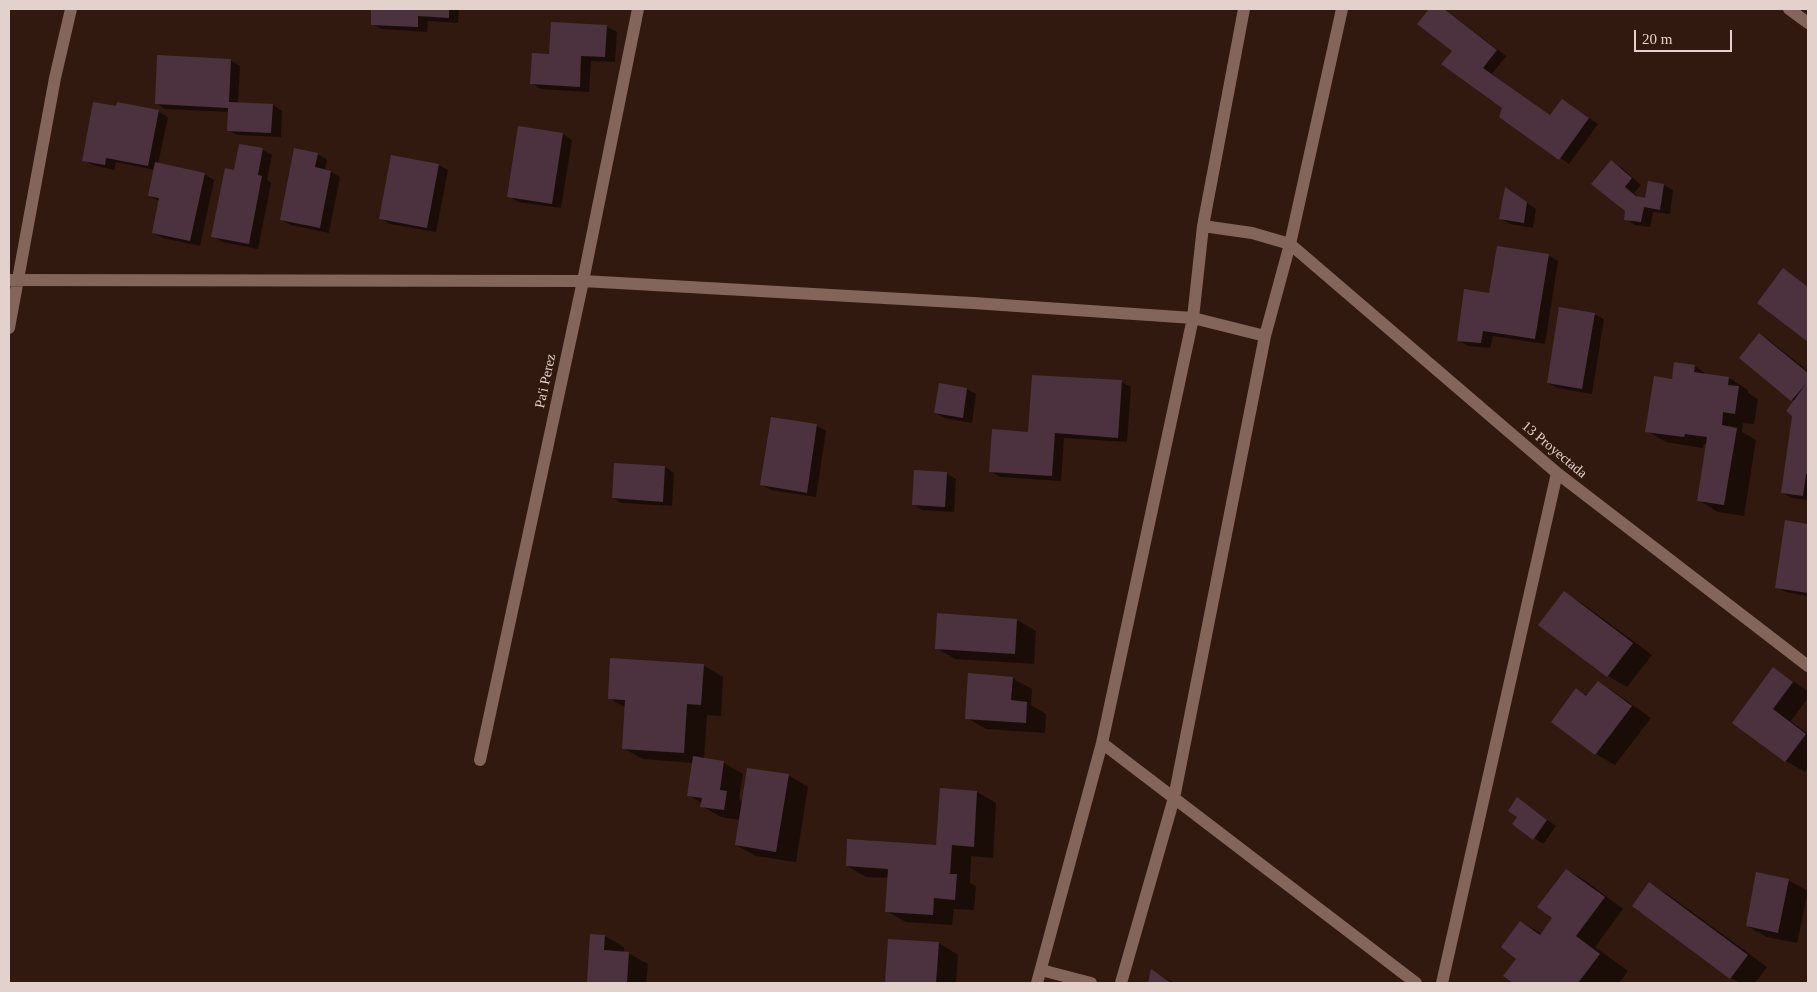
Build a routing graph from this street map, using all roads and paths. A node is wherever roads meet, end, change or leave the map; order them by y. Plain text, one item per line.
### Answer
1 (71, 9) edge
2 (638, 9) edge
3 (1244, 9) edge
4 (1342, 9) edge
5 (1789, 9) edge
6 (1808, 23) edge
7 (1203, 226) junction
8 (1290, 244) junction
9 (13, 280) edge
10 (583, 281) junction
11 (1193, 318) junction
12 (9, 328) edge
13 (1265, 336) junction
14 (1557, 473) junction
15 (1808, 666) edge
16 (1102, 742) junction
17 (480, 760) dead end
18 (1174, 798) junction
19 (1041, 970) junction
20 (1037, 983) edge
21 (1091, 983) edge
22 (1121, 983) edge
23 (1416, 983) edge
24 (1442, 983) edge

1 - 9 street
2 - 10 street, Pa'i Perez
3 - 7 street
4 - 8 street
5 - 6 street
7 - 8 street
7 - 11 street
8 - 13 street
8 - 14 street, 13 Proyectada
9 - 10 street
9 - 12 street
10 - 11 street
10 - 17 street, Pa'i Perez
11 - 13 street
11 - 16 street
13 - 18 street
14 - 15 street, 13 Proyectada
14 - 24 street
16 - 18 street
16 - 19 street
18 - 22 street
18 - 23 street
19 - 20 street
19 - 21 street

